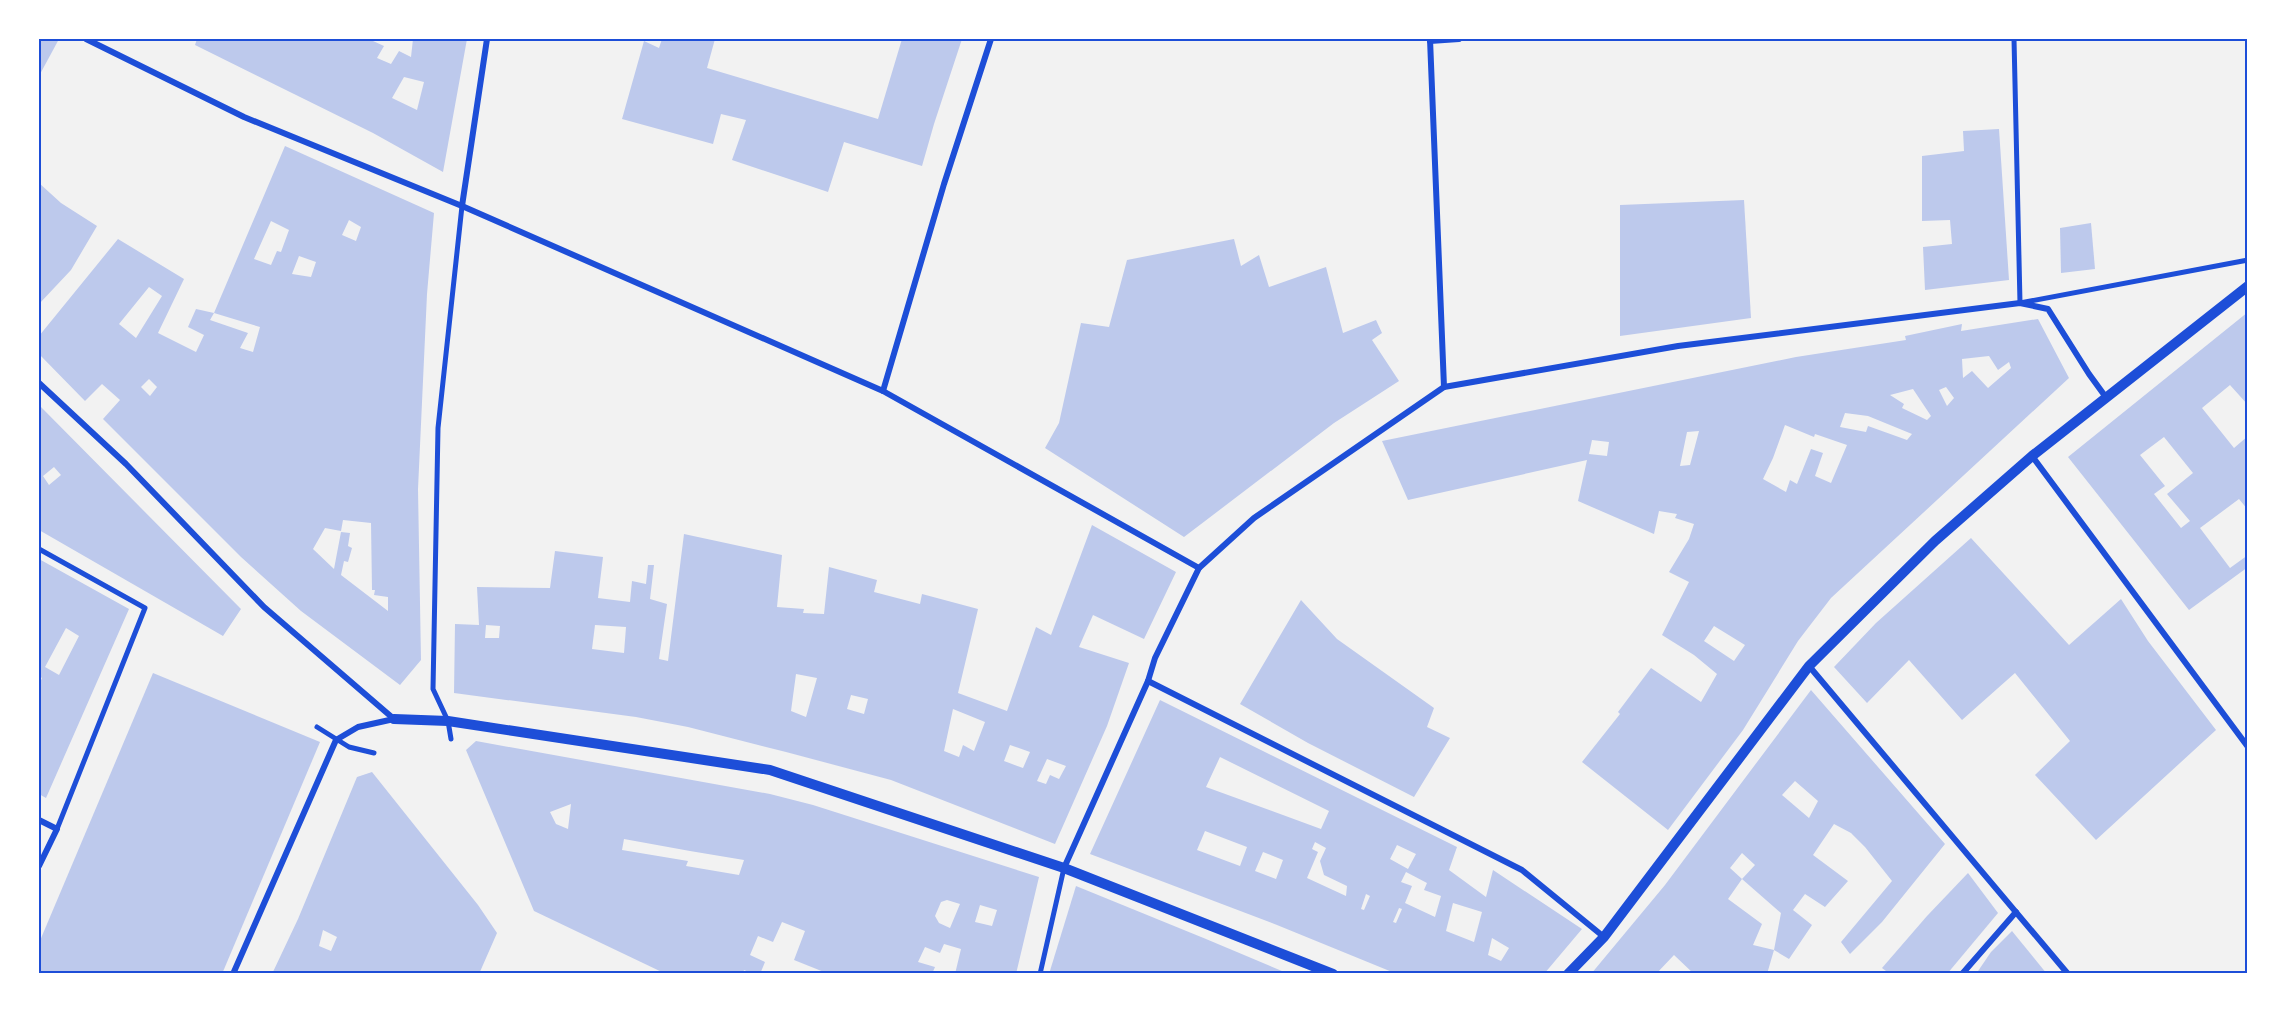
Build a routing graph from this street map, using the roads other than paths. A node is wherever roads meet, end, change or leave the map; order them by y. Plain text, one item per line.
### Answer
1 (86, 39) edge
2 (487, 39) edge
3 (991, 39) edge
4 (1460, 39) edge
5 (2014, 39) edge
6 (1430, 40) edge
7 (462, 206) junction
8 (2248, 260) edge
9 (2248, 286) edge
10 (2020, 303) junction
11 (39, 383) edge
12 (1444, 387) junction
13 (883, 392) junction
14 (2105, 396) junction
15 (2032, 456) junction
16 (39, 549) edge
17 (1199, 568) junction
18 (1809, 666) junction
19 (1148, 681) junction
20 (394, 718) junction
21 (448, 721) junction
22 (317, 727) dead end
23 (451, 739) dead end
24 (336, 740) junction
25 (2248, 747) edge
26 (374, 753) dead end
27 (39, 820) edge
28 (57, 829) junction
29 (39, 866) edge
30 (1064, 868) junction
31 (2016, 912) junction
32 (1604, 937) junction
33 (233, 974) edge
34 (1040, 974) edge
35 (1333, 974) edge
36 (1568, 974) edge
37 (1962, 974) edge
38 (2068, 974) edge

1 - 7 street
2 - 7 street
3 - 13 street
4 - 6 street
5 - 10 street
6 - 12 street
7 - 13 street
7 - 21 street
8 - 10 street
9 - 14 street
10 - 12 street
10 - 14 street
11 - 20 street
12 - 17 street
13 - 17 street
14 - 15 street
15 - 18 street
15 - 25 street
16 - 28 street
17 - 19 street
18 - 31 street
18 - 32 street
19 - 30 street
19 - 32 street
20 - 21 street
20 - 24 street
21 - 23 street
21 - 30 street
22 - 24 street
24 - 26 street
24 - 33 street
27 - 28 street
28 - 29 street
30 - 34 street
30 - 35 street
31 - 37 street
31 - 38 street
32 - 36 street

